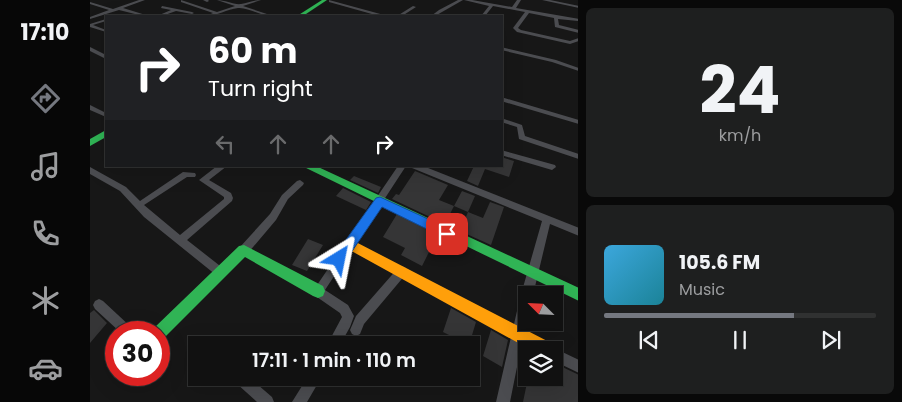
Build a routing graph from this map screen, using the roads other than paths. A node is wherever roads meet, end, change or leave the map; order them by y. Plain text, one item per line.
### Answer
1 (125, 0) edge
2 (143, 0) edge
3 (182, 0) edge
4 (219, 0) edge
5 (257, 0) edge
6 (329, 0) edge
7 (461, 0) edge
8 (466, 0) edge
9 (519, 0) edge
10 (544, 0) edge
11 (576, 0) edge
12 (482, 1) edge
13 (90, 3) edge
14 (134, 3) junction
15 (492, 5) junction
16 (568, 5) junction
17 (162, 7) dead end
18 (238, 7) junction
19 (414, 7) dead end
20 (578, 7) edge
21 (116, 9) junction
22 (512, 9) junction
23 (175, 10) junction
24 (131, 12) junction
25 (528, 12) junction
26 (192, 13) dead end
27 (216, 13) junction
28 (124, 14) dead end
29 (143, 15) edge
30 (162, 15) edge
31 (211, 15) edge
32 (267, 15) edge
33 (302, 15) edge
34 (308, 15) edge
35 (380, 15) edge
36 (401, 15) edge
37 (434, 15) edge
38 (484, 15) edge
39 (556, 17) junction
40 (90, 18) edge
41 (105, 20) edge
42 (578, 20) edge
43 (90, 26) edge
44 (105, 30) edge
45 (578, 32) edge
46 (578, 39) edge
47 (503, 48) edge
48 (90, 50) edge
49 (101, 56) edge
50 (578, 70) edge
51 (503, 100) edge
52 (90, 107) edge
53 (105, 114) edge
54 (503, 121) edge
55 (578, 122) edge
56 (503, 153) edge
57 (578, 157) edge
58 (222, 167) edge
59 (309, 167) edge
60 (401, 167) edge
61 (417, 167) edge
62 (552, 167) dead end
63 (90, 170) edge
64 (183, 170) dead end
65 (192, 174) junction
66 (203, 180) junction
67 (300, 183) dead end
68 (144, 202) dead end
69 (380, 202) junction
70 (547, 219) junction
71 (578, 232) edge
72 (180, 240) junction
73 (350, 244) junction
74 (244, 250) junction
75 (220, 272) junction
76 (402, 272) junction
77 (532, 274) junction
78 (529, 286) edge
79 (318, 290) junction
80 (578, 295) edge
81 (99, 305) dead end
82 (116, 321) edge
83 (170, 322) edge
84 (356, 330) dead end
85 (519, 331) edge
86 (518, 335) junction
87 (338, 336) edge
88 (530, 341) edge
89 (563, 358) edge
90 (578, 366) edge
91 (250, 386) edge
92 (309, 386) edge
93 (267, 402) edge
94 (299, 402) edge
95 (502, 402) edge

1 - 14 street
2 - 14 street
3 - 27 street
4 - 18 street
5 - 18 street
6 - 33 street
6 - 34 street
6 - 35 street
7 - 37 street
8 - 12 street
9 - 22 street
10 - 16 street
11 - 16 street
12 - 15 street
13 - 21 street
14 - 21 street
15 - 22 street
15 - 38 street
16 - 20 street
17 - 23 street
18 - 27 street
18 - 32 street
19 - 36 street
21 - 24 street
21 - 40 street
22 - 25 street
23 - 26 street
23 - 30 street
24 - 28 street
24 - 29 street
25 - 39 street
25 - 46 street
27 - 31 street
39 - 42 street
39 - 45 street
41 - 43 street
43 - 44 street
47 - 50 street
48 - 49 street
51 - 55 street
52 - 53 street
54 - 57 street
56 - 62 street
58 - 66 street
59 - 69 street
60 - 69 street
61 - 70 street
63 - 72 street
64 - 65 street
65 - 66 street
65 - 68 street
66 - 72 street
67 - 74 street
69 - 73 street
69 - 77 street
70 - 71 street
70 - 77 street
72 - 75 street
73 - 76 street
73 - 79 street
74 - 75 street
74 - 79 street
75 - 83 street
76 - 84 street
76 - 86 street
77 - 78 street
77 - 80 street
79 - 87 street
81 - 82 street
85 - 86 street
86 - 88 street
86 - 95 street
89 - 90 street
91 - 93 street
92 - 94 street

